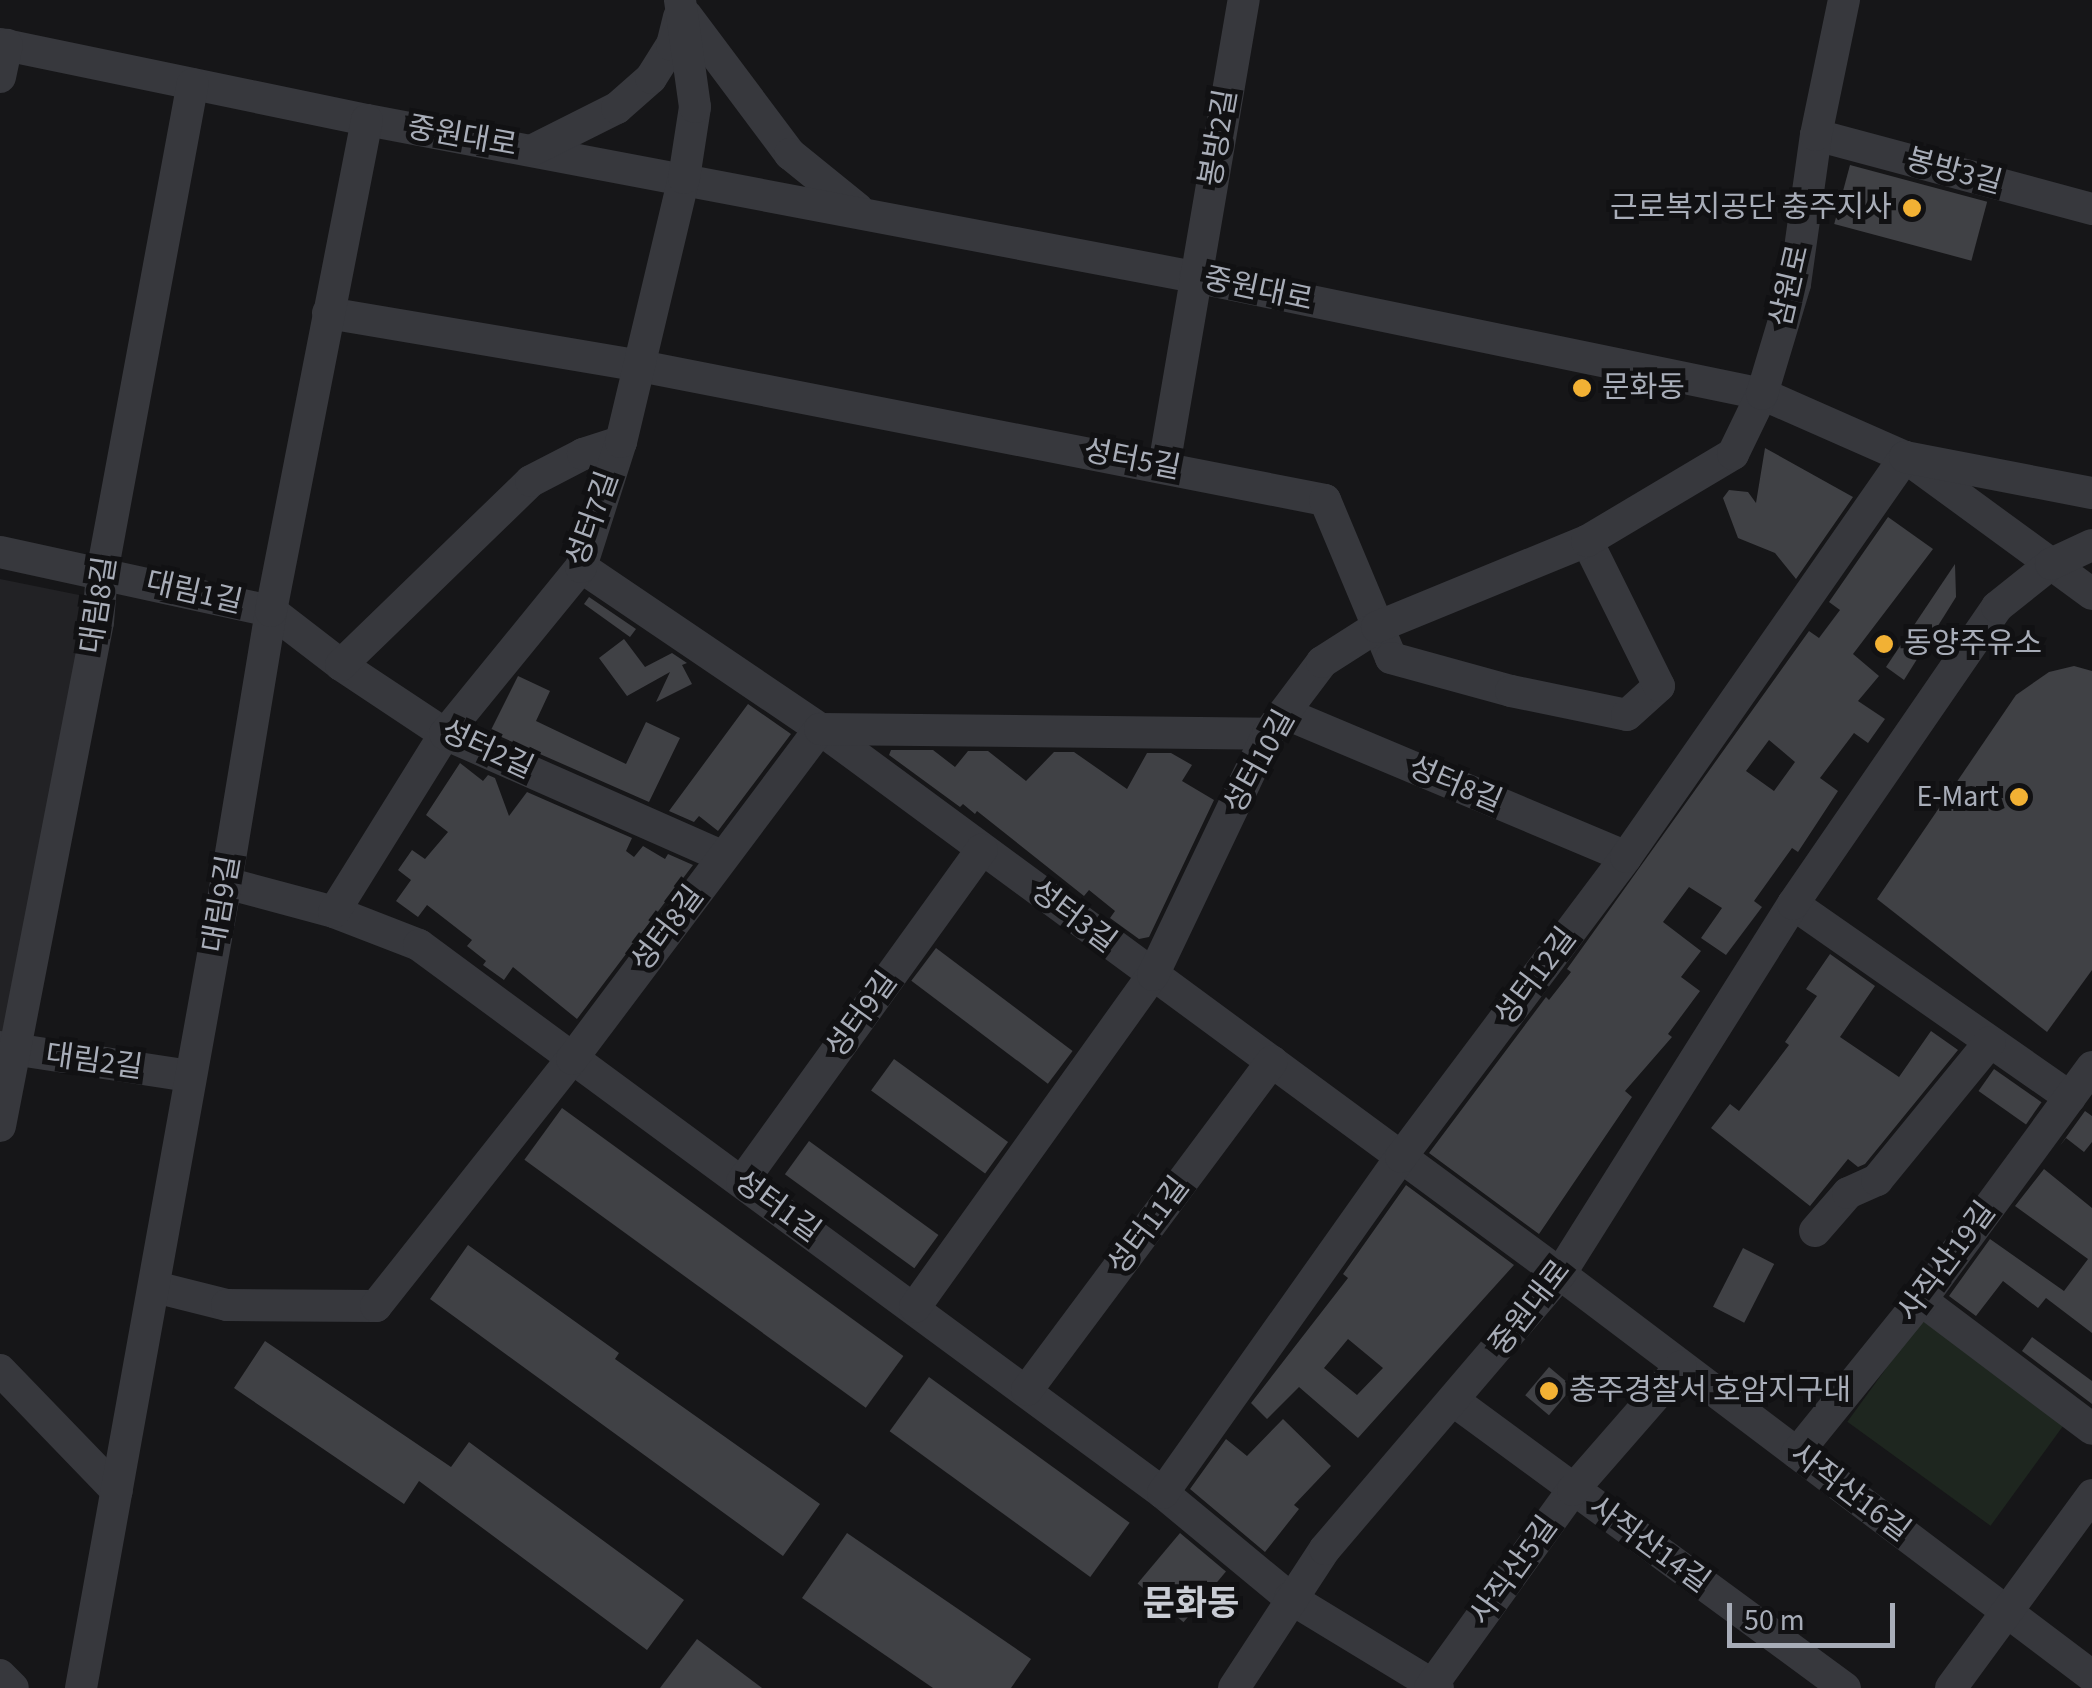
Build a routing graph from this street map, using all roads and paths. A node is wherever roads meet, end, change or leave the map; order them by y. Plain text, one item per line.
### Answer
1 (1244, 0) edge
2 (1844, 0) edge
3 (681, 4) edge
4 (2, 56) edge
5 (193, 84) junction
6 (368, 120) junction
7 (1816, 135) junction
8 (533, 150) junction
9 (684, 178) junction
10 (2092, 209) edge
11 (861, 212) junction
12 (1195, 277) junction
13 (328, 313) junction
14 (640, 366) junction
15 (1762, 394) junction
16 (621, 442) junction
17 (1905, 457) junction
18 (1164, 466) junction
19 (2092, 493) edge
20 (1586, 541) junction
21 (2092, 545) edge
22 (0, 552) edge
23 (2050, 564) junction
24 (582, 567) junction
25 (102, 573) junction
26 (2092, 594) edge
27 (270, 610) junction
28 (1377, 626) junction
29 (341, 665) junction
30 (1276, 723) junction
31 (820, 728) junction
32 (445, 734) junction
33 (982, 849) junction
34 (722, 856) junction
35 (1626, 857) junction
36 (226, 884) junction
37 (1793, 904) junction
38 (334, 912) junction
39 (1153, 976) junction
40 (1990, 1042) junction
41 (8, 1049) edge
42 (572, 1059) junction
43 (1272, 1061) junction
44 (2092, 1067) edge
45 (188, 1076) junction
46 (2070, 1097) junction
47 (0, 1126) edge
48 (1401, 1157) junction
49 (742, 1182) junction
50 (1815, 1231) dead end
51 (1560, 1274) junction
52 (155, 1287) junction
53 (1921, 1300) junction
54 (916, 1308) junction
55 (1681, 1366) junction
56 (0, 1370) edge
57 (1027, 1390) junction
58 (1454, 1400) junction
59 (2092, 1428) edge
60 (1797, 1453) junction
61 (1572, 1490) junction
62 (116, 1491) junction
63 (1163, 1492) junction
64 (2092, 1495) edge
65 (1290, 1598) junction
66 (2006, 1611) junction
67 (2092, 1676) edge
68 (1433, 1686) edge
69 (81, 1688) edge
70 (1234, 1688) edge
71 (1845, 1688) edge
72 (1951, 1688) edge

1 - 12 street, 봉방2길
2 - 7 street, 삼원로
3 - 8 street
3 - 9 street, 성터7길
3 - 11 street
4 - 5 street, 중원대로
5 - 6 street, 중원대로
5 - 25 street, 대림8길
6 - 8 street, 중원대로
6 - 13 street, 대림9길
7 - 10 street, 봉방3길
7 - 15 street, 삼원로
8 - 9 street, 중원대로
9 - 11 street, 중원대로
9 - 14 street, 성터7길
11 - 12 street, 중원대로
12 - 15 street, 중원대로
12 - 18 street, 봉방2길
13 - 14 street, 성터5길
13 - 27 street, 대림9길
14 - 16 street, 성터7길
14 - 18 street, 성터5길
15 - 17 street, 중원대로
15 - 20 street, 성터10길
16 - 24 street, 성터7길
16 - 29 street
17 - 19 street
17 - 23 street, 중원대로
17 - 35 street, 성터12길
18 - 28 street, 성터5길
20 - 28 street, 성터10길
20 - 28 street, 성터5길
21 - 23 street
22 - 25 street, 대림1길
23 - 26 street
23 - 37 street, 중원대로
24 - 31 street, 성터3길
24 - 32 street, 성터7길
25 - 27 street, 대림1길
25 - 41 street, 대림8길
27 - 29 street, 성터2길
27 - 36 street, 대림9길
28 - 30 street, 성터10길
29 - 32 street, 성터2길
30 - 31 street, 성터8길
30 - 35 street, 성터8길
30 - 39 street, 성터10길
31 - 33 street, 성터3길
31 - 34 street, 성터8길
32 - 34 street, 성터2길
32 - 38 street, 성터7길
33 - 39 street, 성터3길
33 - 49 street, 성터9길
34 - 42 street, 성터8길
35 - 48 street, 성터12길
36 - 38 street, 성터1길
36 - 45 street, 대림9길
37 - 40 street
37 - 51 street, 중원대로
38 - 42 street, 성터1길
39 - 43 street, 성터3길
39 - 54 street, 성터10길
40 - 46 street
40 - 50 street
41 - 45 street, 대림2길
41 - 47 street, 대림8길
42 - 49 street, 성터1길
42 - 52 street, 성터8길
43 - 48 street, 성터3길
43 - 57 street, 성터11길
44 - 46 street, 사직산19길
45 - 52 street, 대림9길
46 - 53 street, 사직산19길
48 - 51 street, 성터3길
48 - 63 street, 성터12길
49 - 54 street, 성터1길
51 - 55 street, 사직산16길
51 - 58 street, 중원대로
52 - 62 street, 대림9길
53 - 59 street
53 - 60 street, 사직산19길
54 - 57 street, 성터1길
55 - 60 street, 사직산16길
55 - 61 street, 사직산5길
56 - 62 street
57 - 63 street, 성터1길
58 - 61 street, 사직산14길
58 - 65 street, 중원대로
60 - 66 street, 사직산16길
61 - 68 street, 사직산5길
61 - 71 street, 사직산14길
62 - 69 street, 대림9길
63 - 65 street, 성터1길
64 - 66 street
65 - 68 street, 성터1길
65 - 70 street, 중원대로
66 - 67 street, 사직산16길
66 - 72 street

